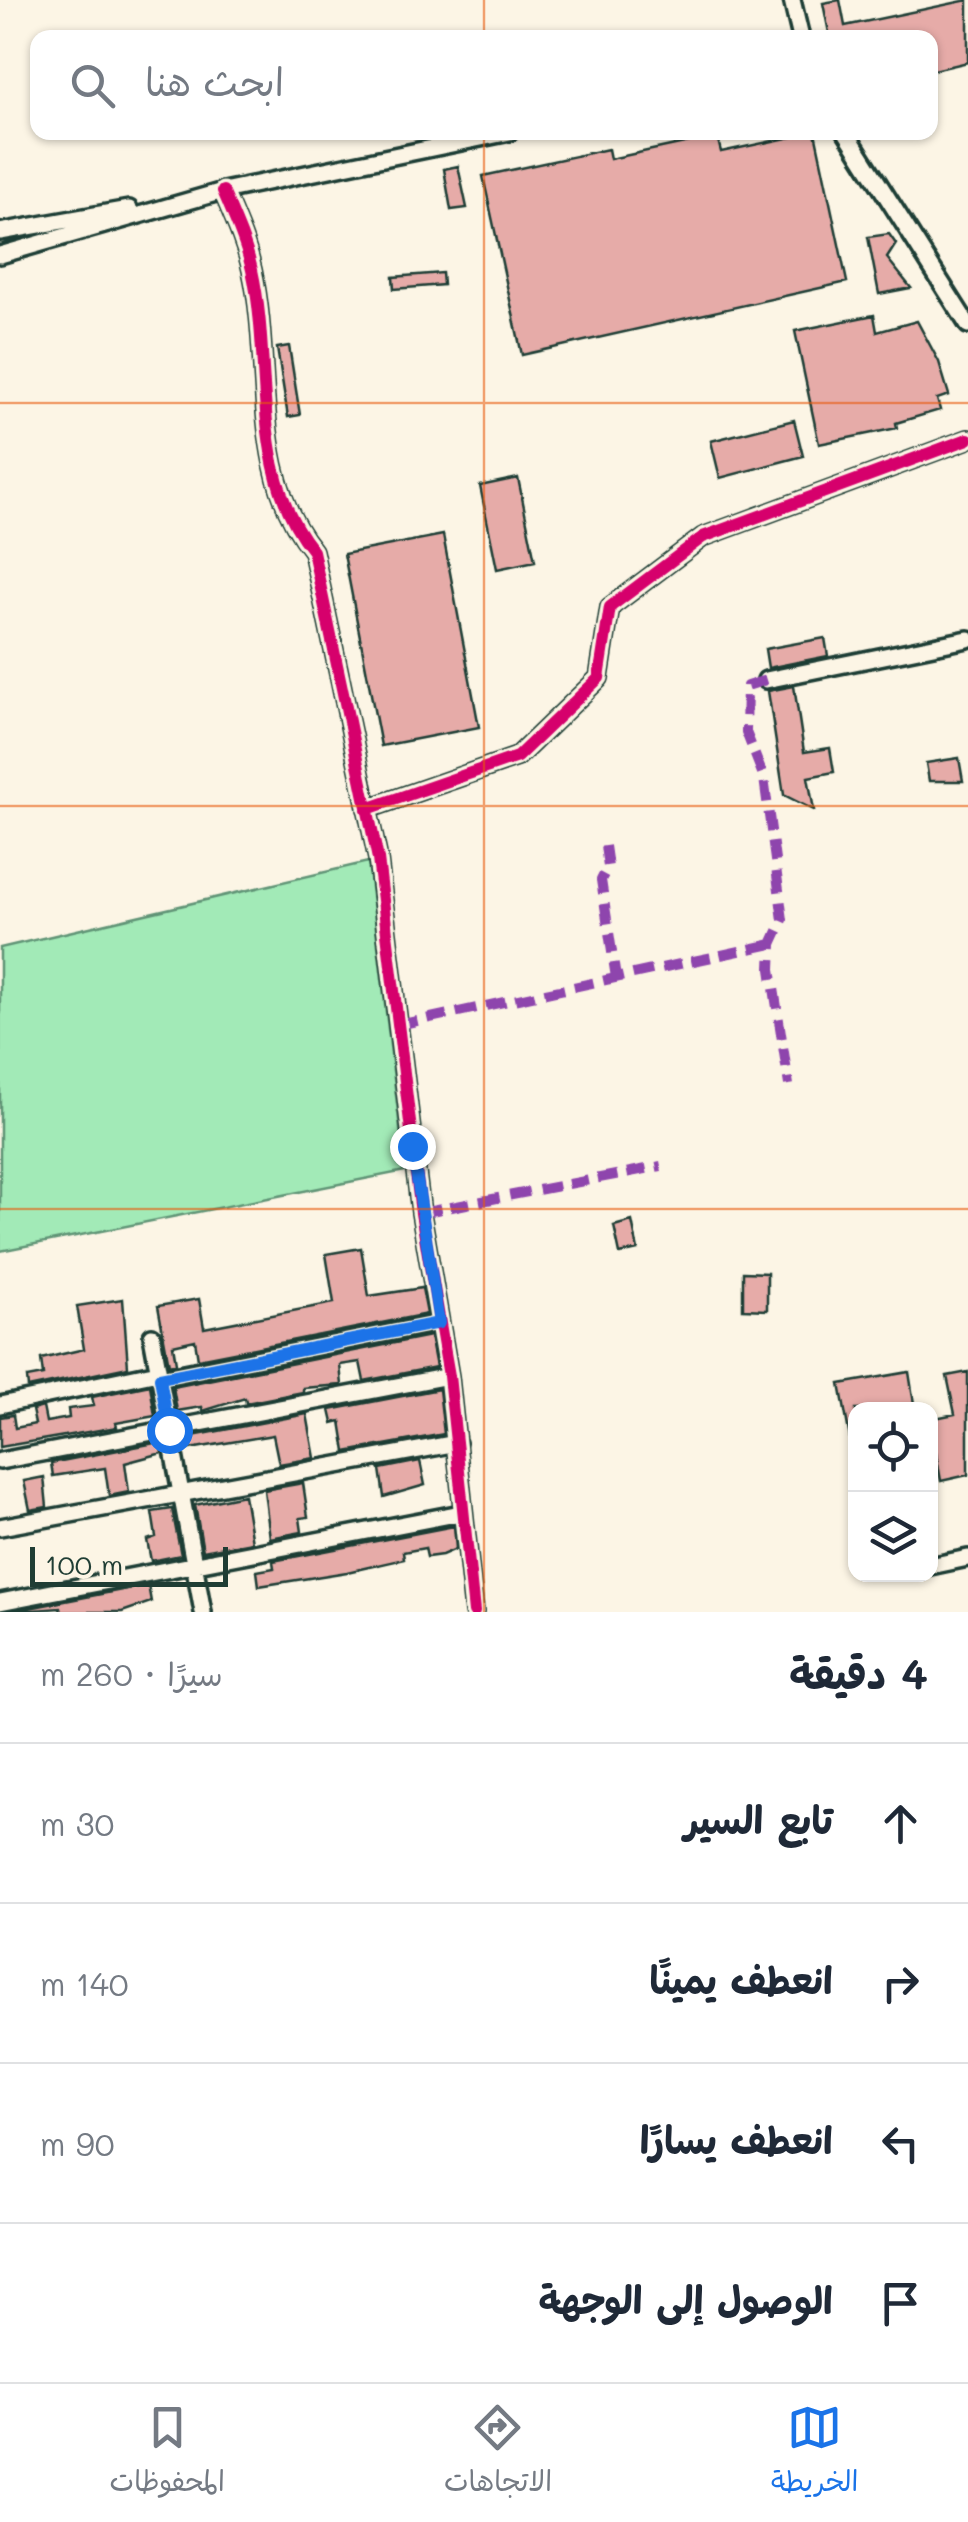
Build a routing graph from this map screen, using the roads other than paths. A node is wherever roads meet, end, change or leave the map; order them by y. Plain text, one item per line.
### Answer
1 (792, 0) edge
2 (798, 30) edge
3 (471, 140) edge
4 (851, 140) edge
5 (221, 192) junction
6 (0, 232) edge
7 (0, 255) edge
8 (968, 325) edge
9 (968, 439) edge
10 (968, 639) edge
11 (766, 680) dead end
12 (367, 809) junction
13 (439, 1323) junction
14 (152, 1336) dead end
15 (159, 1375) junction
16 (449, 1376) junction
17 (0, 1406) edge
18 (169, 1430) junction
19 (457, 1443) junction
20 (0, 1462) edge
21 (181, 1496) junction
22 (461, 1513) junction
23 (0, 1527) edge
24 (968, 1558) edge
25 (193, 1564) junction
26 (938, 1564) edge
27 (0, 1602) edge
28 (203, 1612) edge
29 (474, 1612) edge

1 - 2 street
3 - 5 street
4 - 8 street
5 - 6 street
5 - 7 street
5 - 12 street
9 - 12 street
10 - 11 street
12 - 13 street
13 - 15 street
13 - 16 street
14 - 15 street
15 - 17 street
15 - 18 street
16 - 18 street
16 - 19 street
18 - 20 street
18 - 21 street
19 - 21 street
19 - 22 street
21 - 23 street
21 - 25 street
22 - 25 street
22 - 29 street
24 - 26 street
25 - 27 street
25 - 28 street

